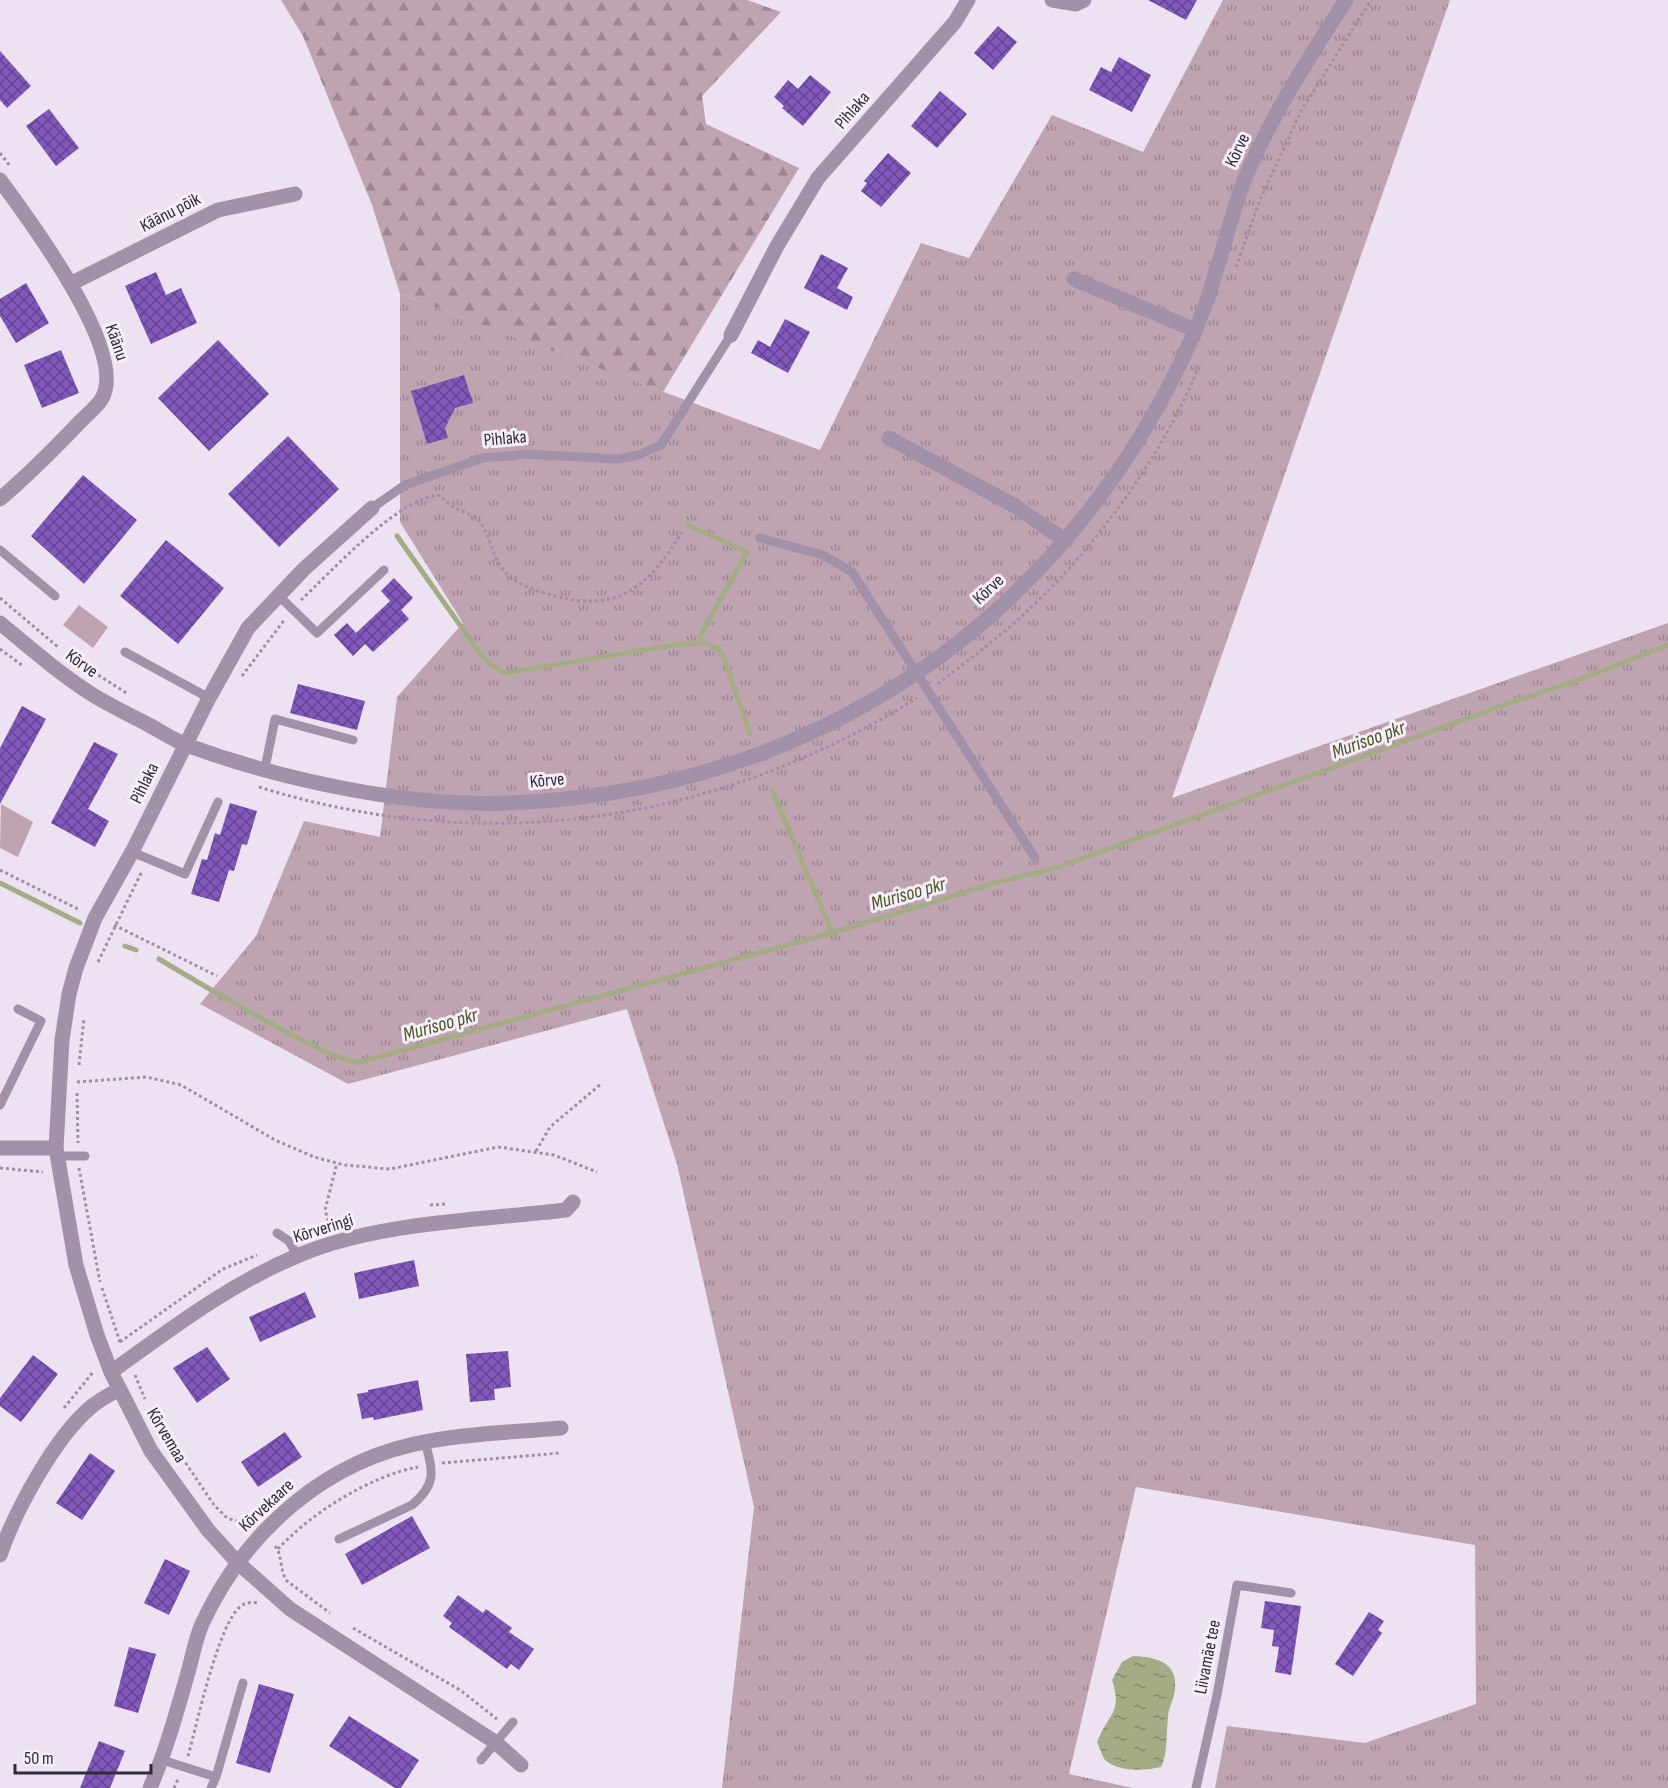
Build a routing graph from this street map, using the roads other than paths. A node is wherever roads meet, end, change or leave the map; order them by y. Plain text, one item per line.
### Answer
1 (968, 0) edge
2 (1052, 0) edge
3 (1084, 0) edge
4 (1346, 0) edge
5 (0, 180) edge
6 (295, 194) dead end
7 (1074, 279) dead end
8 (70, 284) junction
9 (1195, 330) junction
10 (731, 335) joint
11 (889, 438) dead end
12 (0, 499) edge
13 (372, 508) joint
14 (760, 538) dead end
15 (1066, 541) junction
16 (0, 550) edge
17 (384, 570) dead end
18 (55, 596) dead end
19 (279, 596) junction
20 (0, 623) edge
21 (125, 652) dead end
22 (917, 675) junction
23 (209, 698) junction
24 (353, 740) dead end
25 (185, 745) junction
26 (265, 768) junction
27 (218, 802) dead end
28 (132, 852) junction
29 (1035, 858) dead end
30 (76, 968) joint
31 (18, 1009) dead end
32 (0, 1105) edge
33 (0, 1148) edge
34 (56, 1152) junction
35 (82, 1156) road end
36 (573, 1202) dead end
37 (277, 1233) dead end
38 (297, 1255) junction
39 (111, 1371) junction
40 (118, 1390) junction
41 (561, 1428) dead end
42 (425, 1442) junction
43 (339, 1539) dead end
44 (0, 1555) edge
45 (237, 1562) junction
46 (1291, 1593) dead end
47 (243, 1683) dead end
48 (511, 1725) road end
49 (495, 1742) junction
50 (162, 1760) junction
51 (481, 1760) dead end
52 (521, 1765) dead end
53 (216, 1777) junction
54 (150, 1788) edge
55 (211, 1788) edge
56 (1196, 1788) edge

1 - 10 street, Pihlaka
2 - 3 street
4 - 9 street, Kõrve
5 - 8 street, Käänu
6 - 8 street, Käänu põik
7 - 9 street
8 - 12 street, Käänu
9 - 15 street, Kõrve
10 - 13 lane, Pihlaka
11 - 15 street
13 - 19 street, Pihlaka
14 - 22 lane
15 - 22 street, Kõrve
16 - 18 lane
17 - 19 lane
19 - 23 street, Pihlaka
20 - 25 street, Kõrve
21 - 23 lane
22 - 26 street, Kõrve
22 - 29 lane
23 - 25 street, Pihlaka
24 - 26 lane
25 - 26 street, Kõrve
25 - 28 street, Pihlaka
27 - 28 lane
28 - 30 street, Pihlaka
30 - 34 street, Kõrvemaa
31 - 32 lane
33 - 34 street
34 - 35 lane
34 - 39 street, Kõrvemaa
36 - 38 street, Kõrveringi
37 - 38 lane
38 - 39 street, Kõrveringi
39 - 40 street, Kõrvemaa
40 - 44 street
40 - 45 street, Kõrvemaa
41 - 42 street, Kõrvekaare
42 - 43 lane
42 - 45 street, Kõrvekaare
45 - 49 street, Kõrvemaa
45 - 50 street, Kõrvekaare
46 - 56 lane, Liivamäe tee
47 - 53 lane
48 - 49 lane
49 - 51 lane
49 - 52 street, Kõrvemaa
50 - 53 lane
50 - 54 street, Kõrvekaare
53 - 55 lane

